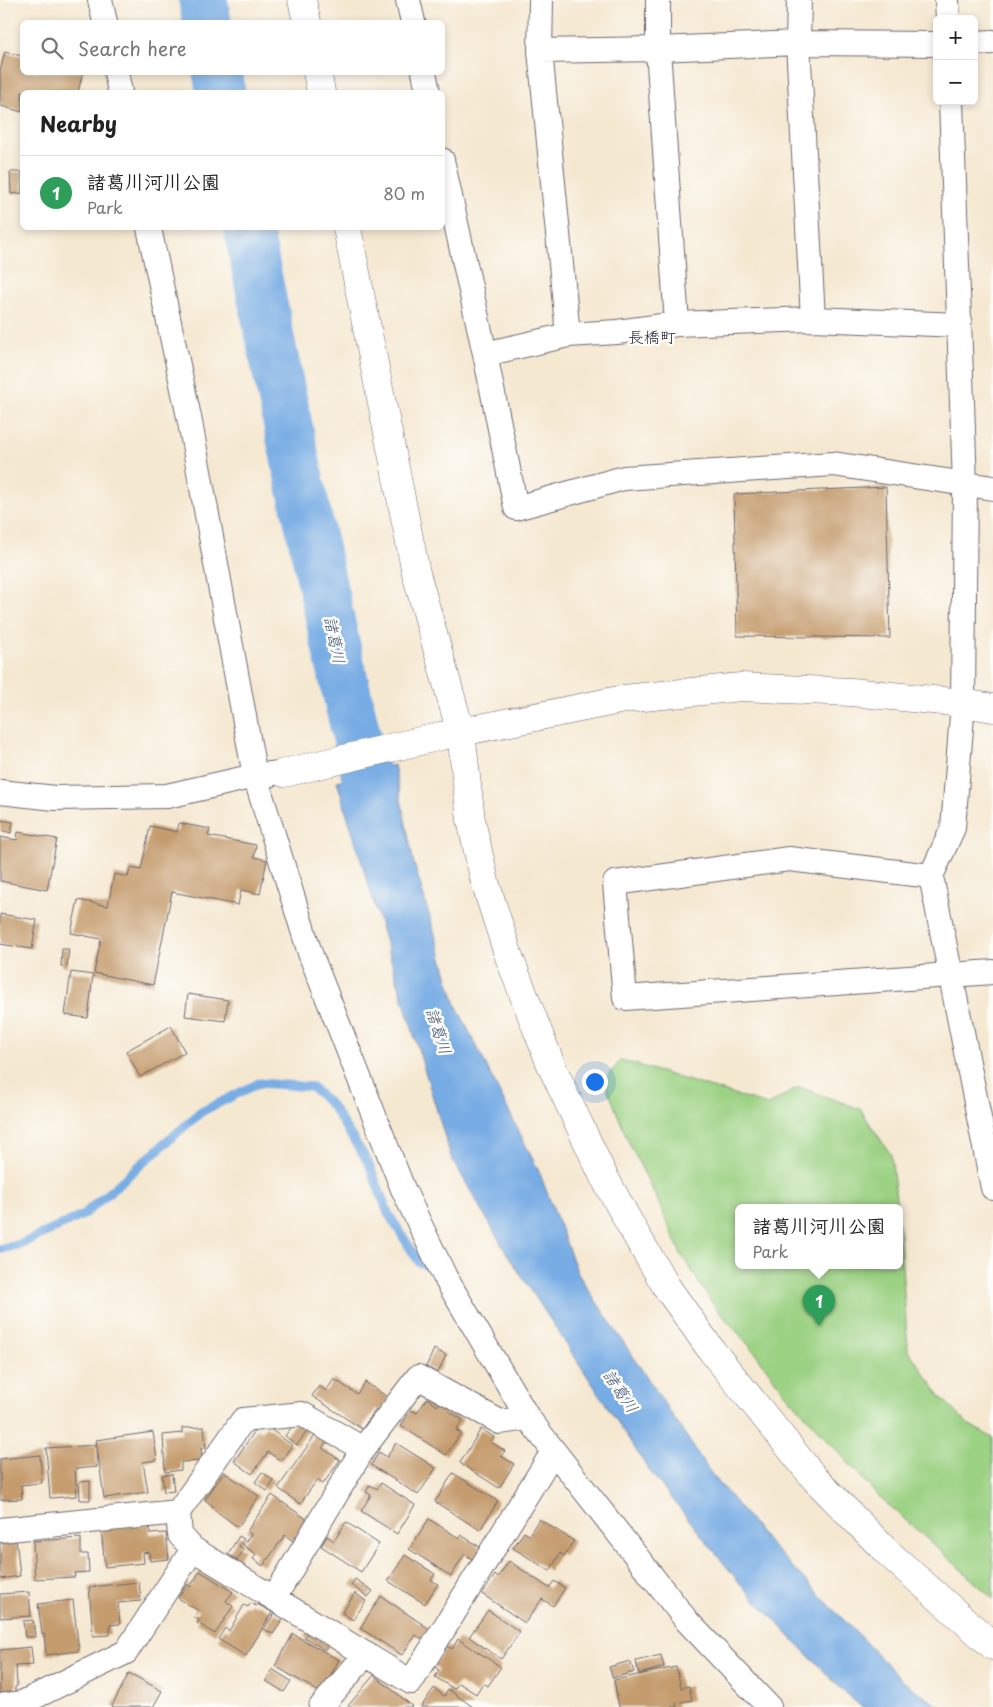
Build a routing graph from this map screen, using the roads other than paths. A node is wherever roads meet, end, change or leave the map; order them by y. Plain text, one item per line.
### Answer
1 (100, 0) edge
2 (302, 0) edge
3 (408, 0) edge
4 (541, 0) edge
5 (658, 0) edge
6 (799, 0) edge
7 (947, 0) edge
8 (948, 15) edge
9 (105, 20) edge
10 (307, 20) edge
11 (413, 20) edge
12 (798, 42) junction
13 (993, 42) edge
14 (978, 43) edge
15 (933, 44) edge
16 (658, 49) junction
17 (540, 51) junction
18 (117, 75) edge
19 (318, 75) edge
20 (425, 75) edge
21 (120, 90) edge
22 (321, 90) edge
23 (428, 90) edge
24 (951, 105) edge
25 (445, 174) edge
26 (149, 230) edge
27 (348, 230) edge
28 (813, 320) junction
29 (677, 324) junction
30 (959, 325) junction
31 (568, 335) junction
32 (485, 354) junction
33 (965, 485) junction
34 (993, 488) edge
35 (963, 703) junction
36 (993, 708) edge
37 (451, 735) junction
38 (284, 773) joint
39 (255, 776) junction
40 (0, 792) edge
41 (931, 876) junction
42 (993, 972) edge
43 (950, 975) junction
44 (993, 1188) edge
45 (528, 1418) junction
46 (363, 1449) junction
47 (553, 1452) junction
48 (178, 1512) junction
49 (0, 1530) edge
50 (193, 1549) junction
51 (274, 1598) junction
52 (993, 1646) edge
53 (366, 1654) junction
54 (0, 1706) edge
55 (321, 1707) edge
56 (769, 1707) edge

1 - 9 street
2 - 10 street
3 - 11 street
4 - 17 street
5 - 16 street
6 - 12 street
7 - 8 street
12 - 15 street
12 - 16 street
12 - 28 street
13 - 14 street
16 - 17 street
16 - 29 street
17 - 31 street
18 - 21 street
19 - 22 street
20 - 23 street
24 - 30 street
25 - 32 street
26 - 39 street
27 - 37 street
28 - 29 street
28 - 30 street
29 - 31 street
30 - 33 street
31 - 32 street
32 - 33 street
33 - 34 street
33 - 35 street
35 - 36 street
35 - 37 street
35 - 41 street
37 - 38 street
37 - 52 street
38 - 39 street
39 - 40 street
39 - 45 street
41 - 43 street
41 - 43 street
42 - 43 street
43 - 44 street
45 - 46 street
45 - 47 street
46 - 48 street
46 - 51 street
47 - 53 street
47 - 56 street
48 - 49 street
48 - 50 street
50 - 51 street
50 - 54 street
51 - 53 street
53 - 55 street

